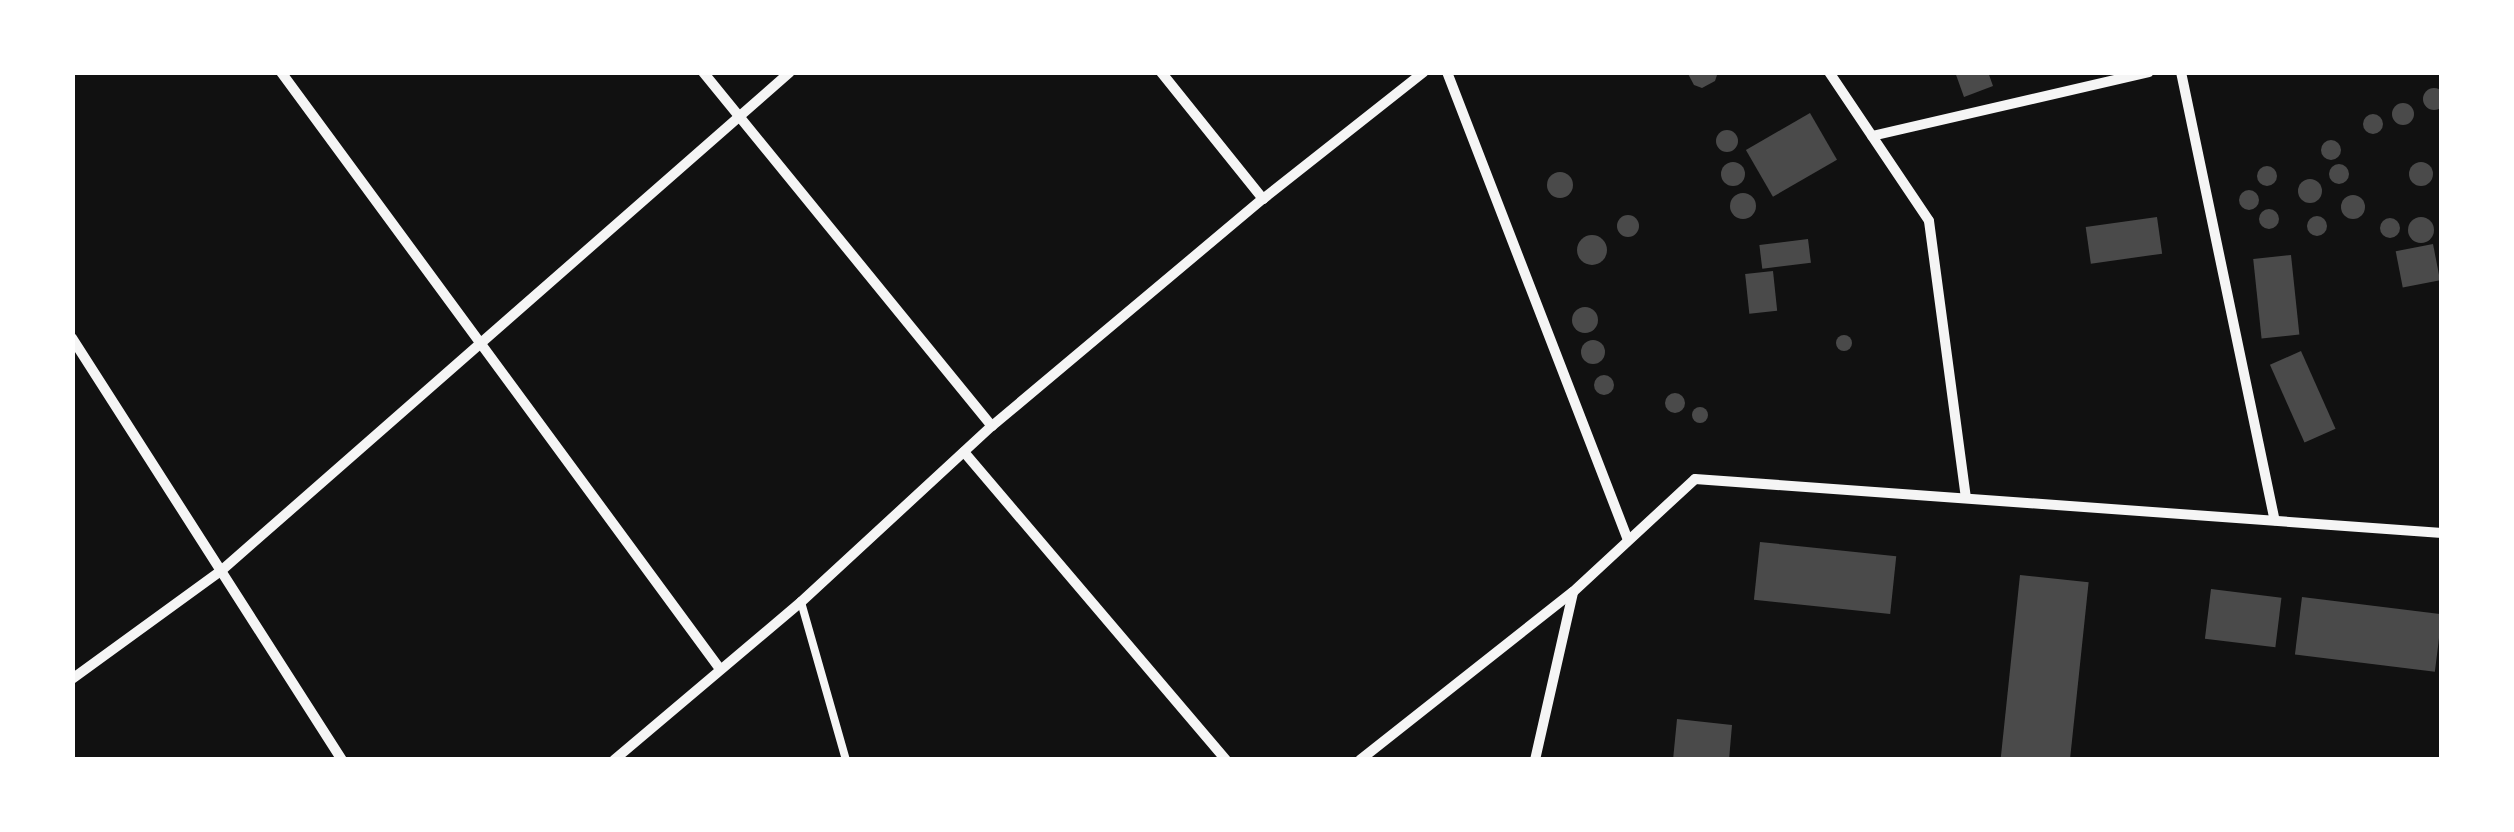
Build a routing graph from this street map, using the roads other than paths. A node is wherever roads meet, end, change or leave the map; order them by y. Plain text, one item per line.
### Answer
1 (281, 72) edge
2 (702, 72) edge
3 (790, 72) edge
4 (1161, 72) edge
5 (1424, 72) edge
6 (1447, 72) edge
7 (1829, 72) edge
8 (2148, 72) edge
9 (2181, 72) edge
10 (739, 114) junction
11 (1872, 136) junction
12 (1263, 199) junction
13 (72, 338) edge
14 (478, 344) junction
15 (992, 426) junction
16 (964, 452) junction
17 (1966, 498) junction
18 (2275, 520) junction
19 (2442, 533) edge
20 (1628, 540) junction
21 (222, 570) junction
22 (1573, 592) junction
23 (800, 602) junction
24 (720, 669) junction
25 (72, 679) edge
26 (342, 760) edge
27 (614, 760) edge
28 (846, 760) edge
29 (1226, 760) edge
30 (1360, 760) edge
31 (1535, 760) edge

1 - 14 street
2 - 10 street
3 - 10 street
4 - 12 street
5 - 12 street
6 - 20 street
7 - 11 street
8 - 11 street
9 - 18 street
10 - 14 street
10 - 15 street
11 - 17 street
12 - 15 street
13 - 21 street
14 - 21 street
14 - 24 street
15 - 16 street
16 - 23 street
16 - 29 street
17 - 18 street
17 - 20 street
18 - 19 street
20 - 22 street
21 - 25 street
21 - 26 street
22 - 30 street
22 - 31 street
23 - 24 street
23 - 28 lane
24 - 27 street

